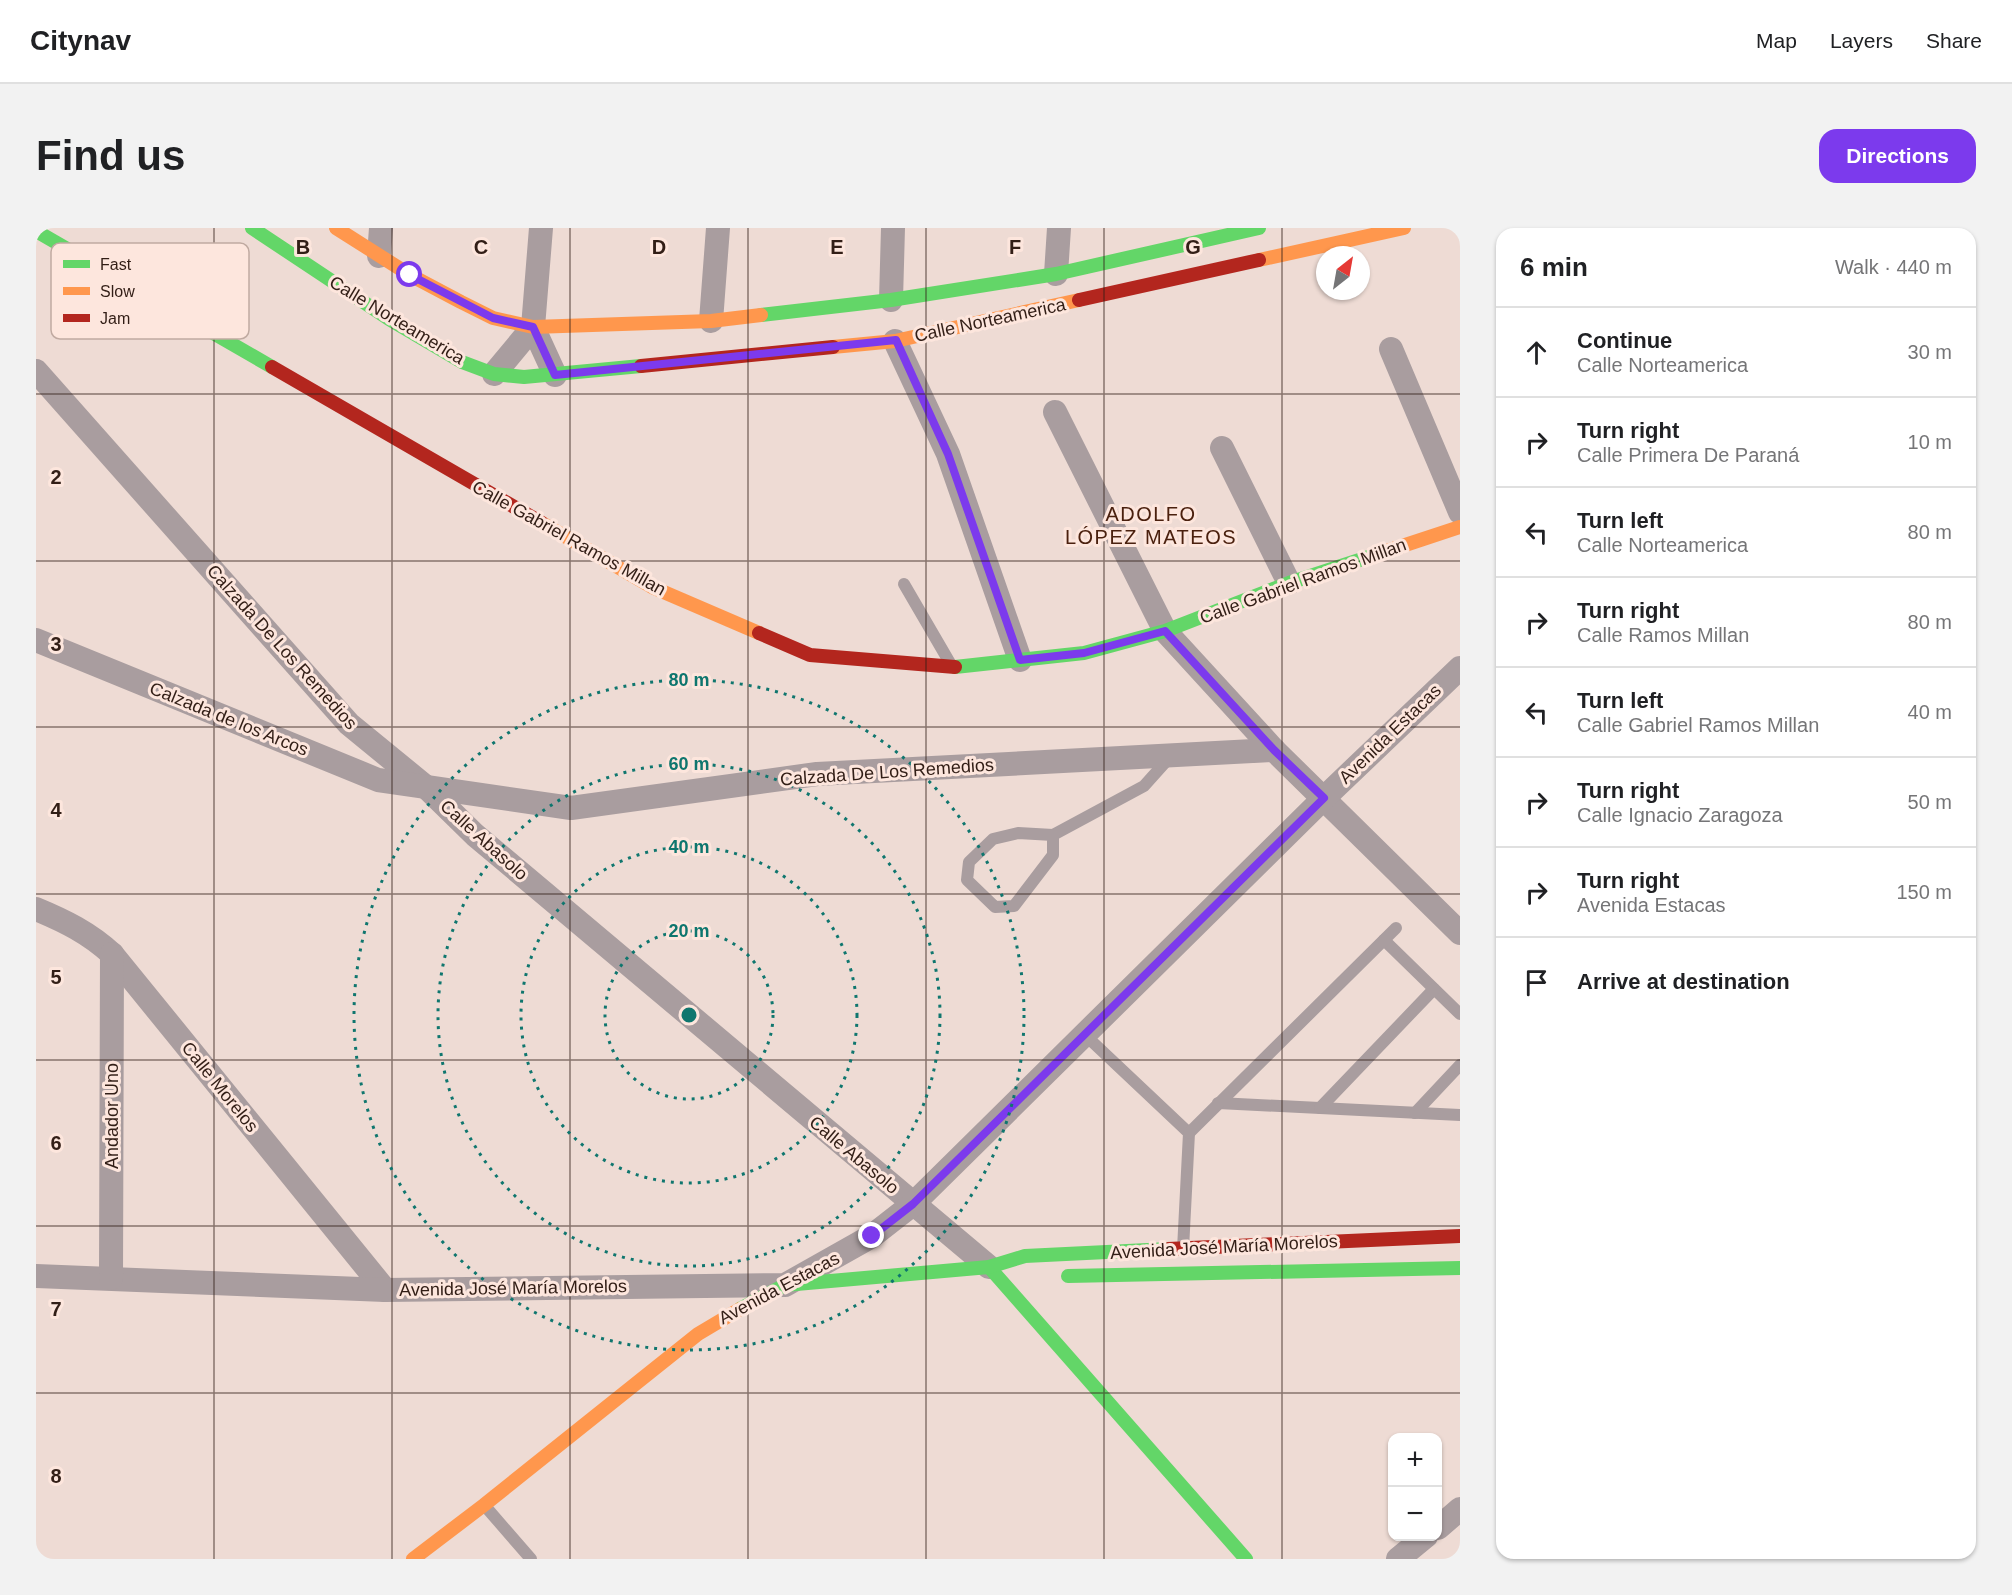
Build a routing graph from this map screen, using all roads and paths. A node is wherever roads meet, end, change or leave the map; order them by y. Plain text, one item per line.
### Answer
1 (252, 228) edge
2 (336, 228) edge
3 (381, 228) edge
4 (542, 228) edge
5 (718, 228) edge
6 (893, 228) edge
7 (1059, 228) edge
8 (1259, 228) edge
9 (1404, 228) edge
10 (36, 231) edge
11 (1201, 235) edge
12 (57, 243) edge
13 (379, 256) junction
14 (1056, 274) junction
15 (891, 300) junction
16 (711, 321) junction
17 (533, 327) junction
18 (223, 339) edge
19 (896, 340) junction
20 (1390, 348) dead end
21 (36, 371) edge
22 (495, 374) junction
23 (555, 375) junction
24 (1054, 412) dead end
25 (1222, 448) dead end
26 (1460, 512) edge
27 (1460, 527) edge
28 (1289, 583) junction
29 (904, 584) dead end
30 (1165, 631) junction
31 (36, 640) edge
32 (1020, 660) junction
33 (952, 667) junction
34 (1460, 668) edge
35 (1274, 750) junction
36 (1171, 756) junction
37 (426, 787) junction
38 (1324, 798) junction
39 (1053, 835) junction
40 (36, 909) edge
41 (1396, 928) dead end
42 (1460, 933) edge
43 (1384, 940) junction
44 (112, 954) junction
45 (1434, 988) junction
46 (1460, 1014) edge
47 (1084, 1034) junction
48 (1460, 1065) edge
49 (1218, 1103) junction
50 (1320, 1108) junction
51 (1415, 1113) junction
52 (1460, 1115) edge
53 (1189, 1133) junction
54 (913, 1204) junction
55 (1460, 1236) edge
56 (1183, 1249) junction
57 (989, 1267) junction
58 (1460, 1268) edge
59 (1019, 1273) dead end
60 (36, 1276) edge
61 (1051, 1276) dead end
62 (111, 1278) junction
63 (785, 1285) junction
64 (385, 1290) junction
65 (484, 1505) junction
66 (1460, 1509) edge
67 (1442, 1524) edge
68 (1420, 1541) edge
69 (413, 1559) edge
70 (531, 1559) edge
71 (1246, 1559) edge
72 (1398, 1559) edge

1 - 22 main road, Calle Norteamerica
2 - 13 main road, Calle Norteamerica
3 - 13 street
4 - 17 street
5 - 16 street
6 - 15 street
7 - 14 street
8 - 11 main road, Calle Norteamerica
9 - 19 main road, Calle Norteamerica
10 - 12 main road, Calle Gabriel Ramos Millan
11 - 14 main road, Calle Norteamerica
13 - 17 main road, Calle Norteamerica
14 - 15 main road, Calle Norteamerica
15 - 16 main road, Calle Norteamerica
16 - 17 main road, Calle Norteamerica
17 - 22 street
17 - 23 street
18 - 33 main road, Calle Gabriel Ramos Millan
19 - 23 main road, Calle Norteamerica
19 - 32 street
20 - 26 street
21 - 37 street, Calzada De Los Remedios
22 - 23 main road, Calle Norteamerica
24 - 30 street
25 - 28 street
27 - 28 main road, Calle Gabriel Ramos Millan
28 - 30 main road, Calle Gabriel Ramos Millan
29 - 33 lane
30 - 32 main road, Calle Gabriel Ramos Millan
30 - 35 street
31 - 37 street, Calzada de los Arcos
32 - 33 main road, Calle Gabriel Ramos Millan
34 - 38 street, Avenida Estacas
35 - 36 street, Calzada De Los Remedios
35 - 38 street
36 - 37 street, Calzada De Los Remedios
36 - 39 lane
37 - 54 street, Calle Abasolo
38 - 42 street
38 - 47 street, Avenida Estacas
39 - 39 lane
40 - 44 street, Calle Morelos
41 - 43 lane
43 - 45 lane
43 - 49 lane
44 - 62 street, Andador Uno
44 - 64 street, Calle Morelos
45 - 46 lane
45 - 50 lane
47 - 53 lane
47 - 54 street, Avenida Estacas
48 - 51 lane
49 - 50 lane
49 - 53 lane
50 - 51 lane
51 - 52 lane
53 - 56 lane
54 - 57 street, Calle Abasolo
54 - 63 street, Avenida Estacas
55 - 56 main road, Avenida José María Morelos
56 - 57 main road, Avenida José María Morelos
57 - 59 main road, Avenida José María Morelos
57 - 63 main road, Avenida José María Morelos
57 - 71 main road, Calle Abasolo
58 - 61 main road, Avenida José María Morelos
60 - 62 street, Avenida José María Morelos
62 - 64 street, Avenida José María Morelos
63 - 64 street, Avenida José María Morelos
63 - 65 main road, Avenida Estacas
65 - 69 main road, Avenida Estacas
65 - 70 lane
66 - 67 street
68 - 72 street

